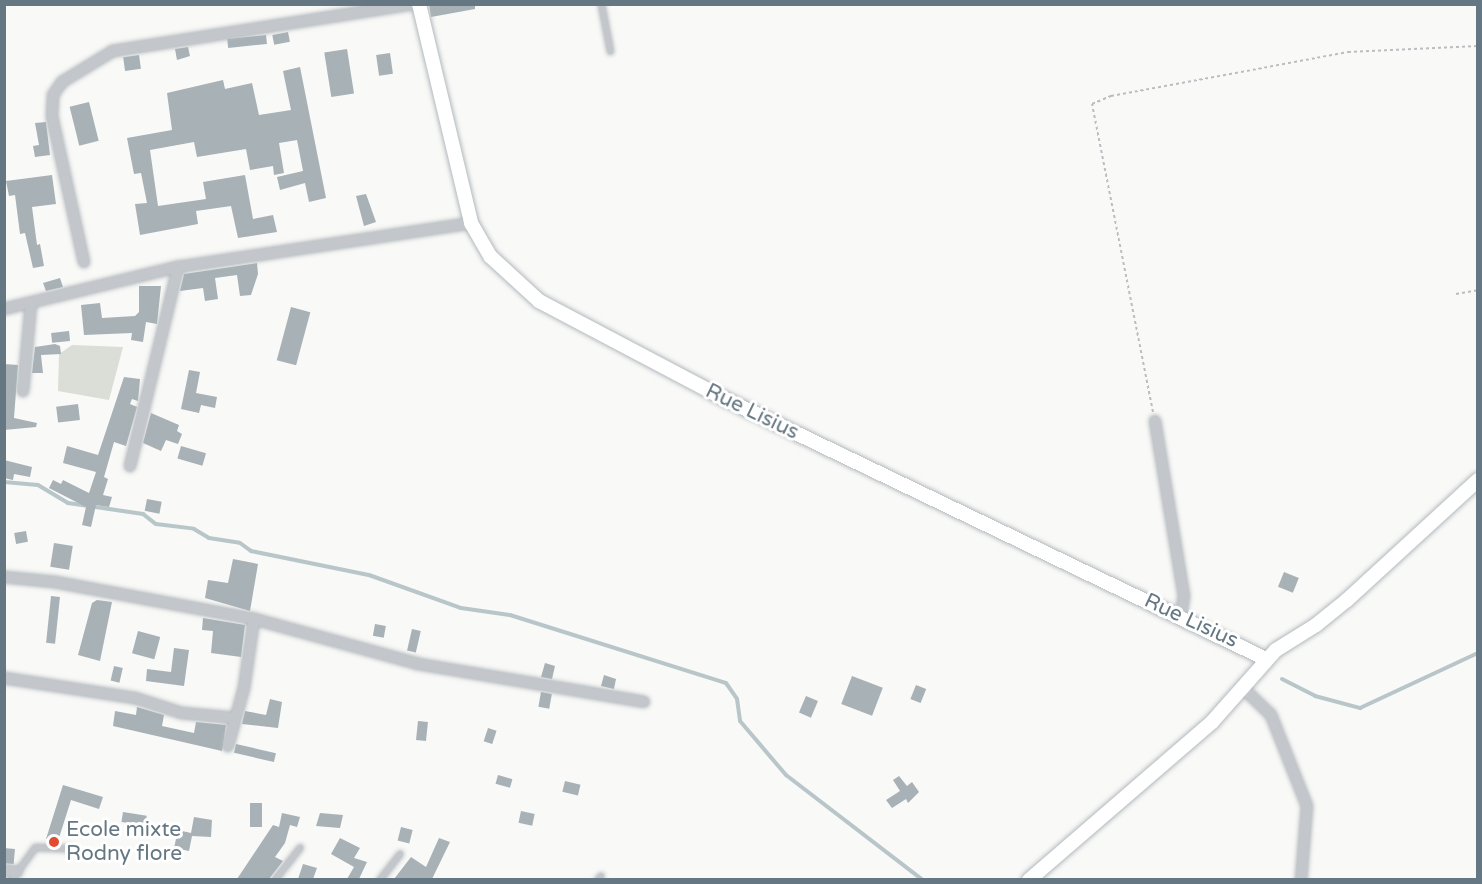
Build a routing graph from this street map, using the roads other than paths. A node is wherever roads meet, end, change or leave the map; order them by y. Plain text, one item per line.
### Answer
1 (414, 4) edge
2 (419, 4) edge
3 (601, 4) edge
4 (610, 51) dead end
5 (471, 223) junction
6 (84, 262) dead end
7 (178, 267) junction
8 (31, 303) junction
9 (4, 309) edge
10 (23, 391) dead end
11 (1155, 421) road end
12 (130, 466) dead end
13 (1478, 480) edge
14 (4, 577) edge
15 (1181, 616) junction
16 (254, 619) junction
17 (1266, 659) junction
18 (4, 678) edge
19 (1244, 689) junction
20 (644, 702) dead end
21 (235, 718) junction
22 (228, 746) dead end
23 (300, 847) dead end
24 (72, 848) dead end
25 (400, 853) dead end
26 (4, 870) edge
27 (14, 876) edge
28 (274, 879) edge
29 (379, 879) edge
30 (1029, 879) edge
31 (1301, 879) edge

1 - 6 street
2 - 5 street, Rue Lisius
3 - 4 lane
5 - 7 street
5 - 15 street, Rue Lisius
7 - 8 street
7 - 12 street
8 - 9 street
8 - 10 street
11 - 15 street
13 - 17 street
14 - 16 street
15 - 17 street, Rue Lisius
16 - 20 street
16 - 21 street
17 - 19 street
18 - 21 street
19 - 30 street
19 - 31 street
21 - 22 street
23 - 28 lane
24 - 27 lane
25 - 29 lane
26 - 27 street

